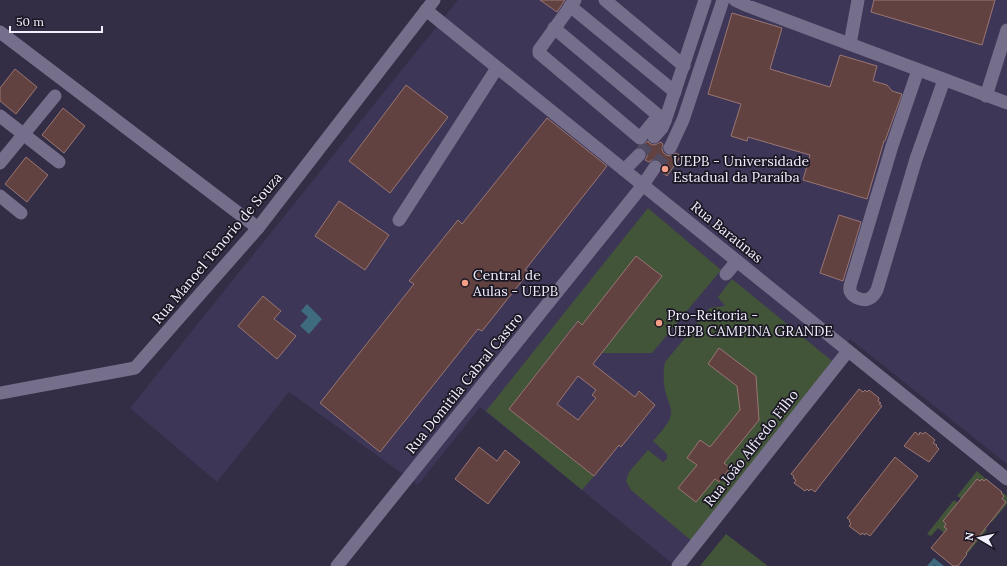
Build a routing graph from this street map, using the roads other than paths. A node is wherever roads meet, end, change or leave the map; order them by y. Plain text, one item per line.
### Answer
1 (605, 0) edge
2 (705, 0) edge
3 (724, 0) edge
4 (735, 0) edge
5 (858, 0) edge
6 (573, 3) edge
7 (754, 3) edge
8 (430, 5) edge
9 (554, 28) junction
10 (1007, 30) edge
11 (0, 32) edge
12 (850, 44) junction
13 (684, 66) junction
14 (497, 68) junction
15 (918, 70) junction
16 (944, 80) junction
17 (675, 92) junction
18 (55, 96) dead end
19 (986, 96) junction
20 (1007, 103) edge
21 (0, 116) edge
22 (662, 118) junction
23 (22, 134) junction
24 (639, 155) tunnel mouth
25 (0, 162) edge
26 (59, 162) dead end
27 (656, 167) tunnel mouth
28 (624, 170) junction
29 (643, 185) junction
30 (0, 196) edge
31 (21, 213) dead end
32 (399, 220) dead end
33 (258, 228) junction
34 (737, 261) junction
35 (726, 274) dead end
36 (848, 351) junction
37 (0, 381) edge
38 (6, 392) edge
39 (1007, 479) edge
40 (339, 564) edge
41 (678, 566) edge

1 - 13 street
2 - 13 street
3 - 22 street
4 - 7 street
5 - 12 street
6 - 9 street
6 - 17 street
7 - 12 street
8 - 14 street, Rua Baraúnas
8 - 33 street, Rua Manoel Tenorio de Souza
9 - 22 street
9 - 22 street
10 - 19 street
11 - 33 street
12 - 15 street
13 - 17 street
14 - 28 street, Rua Baraúnas
14 - 32 street
15 - 16 street
15 - 16 street
16 - 19 street
17 - 22 street
18 - 23 street
19 - 20 street
21 - 23 street
23 - 25 street
23 - 26 street
24 - 28 street
27 - 29 street, Rua Domitila Cabral Castro
28 - 29 street, Rua Baraúnas
29 - 34 street, Rua Baraúnas
29 - 40 street, Rua Domitila Cabral Castro
30 - 31 street
33 - 38 street, Rua Manoel Tenorio de Souza
34 - 35 street
34 - 36 street, Rua Baraúnas
36 - 39 street, Rua Baraúnas
36 - 41 street, Rua João Alfredo Filho
37 - 38 street

